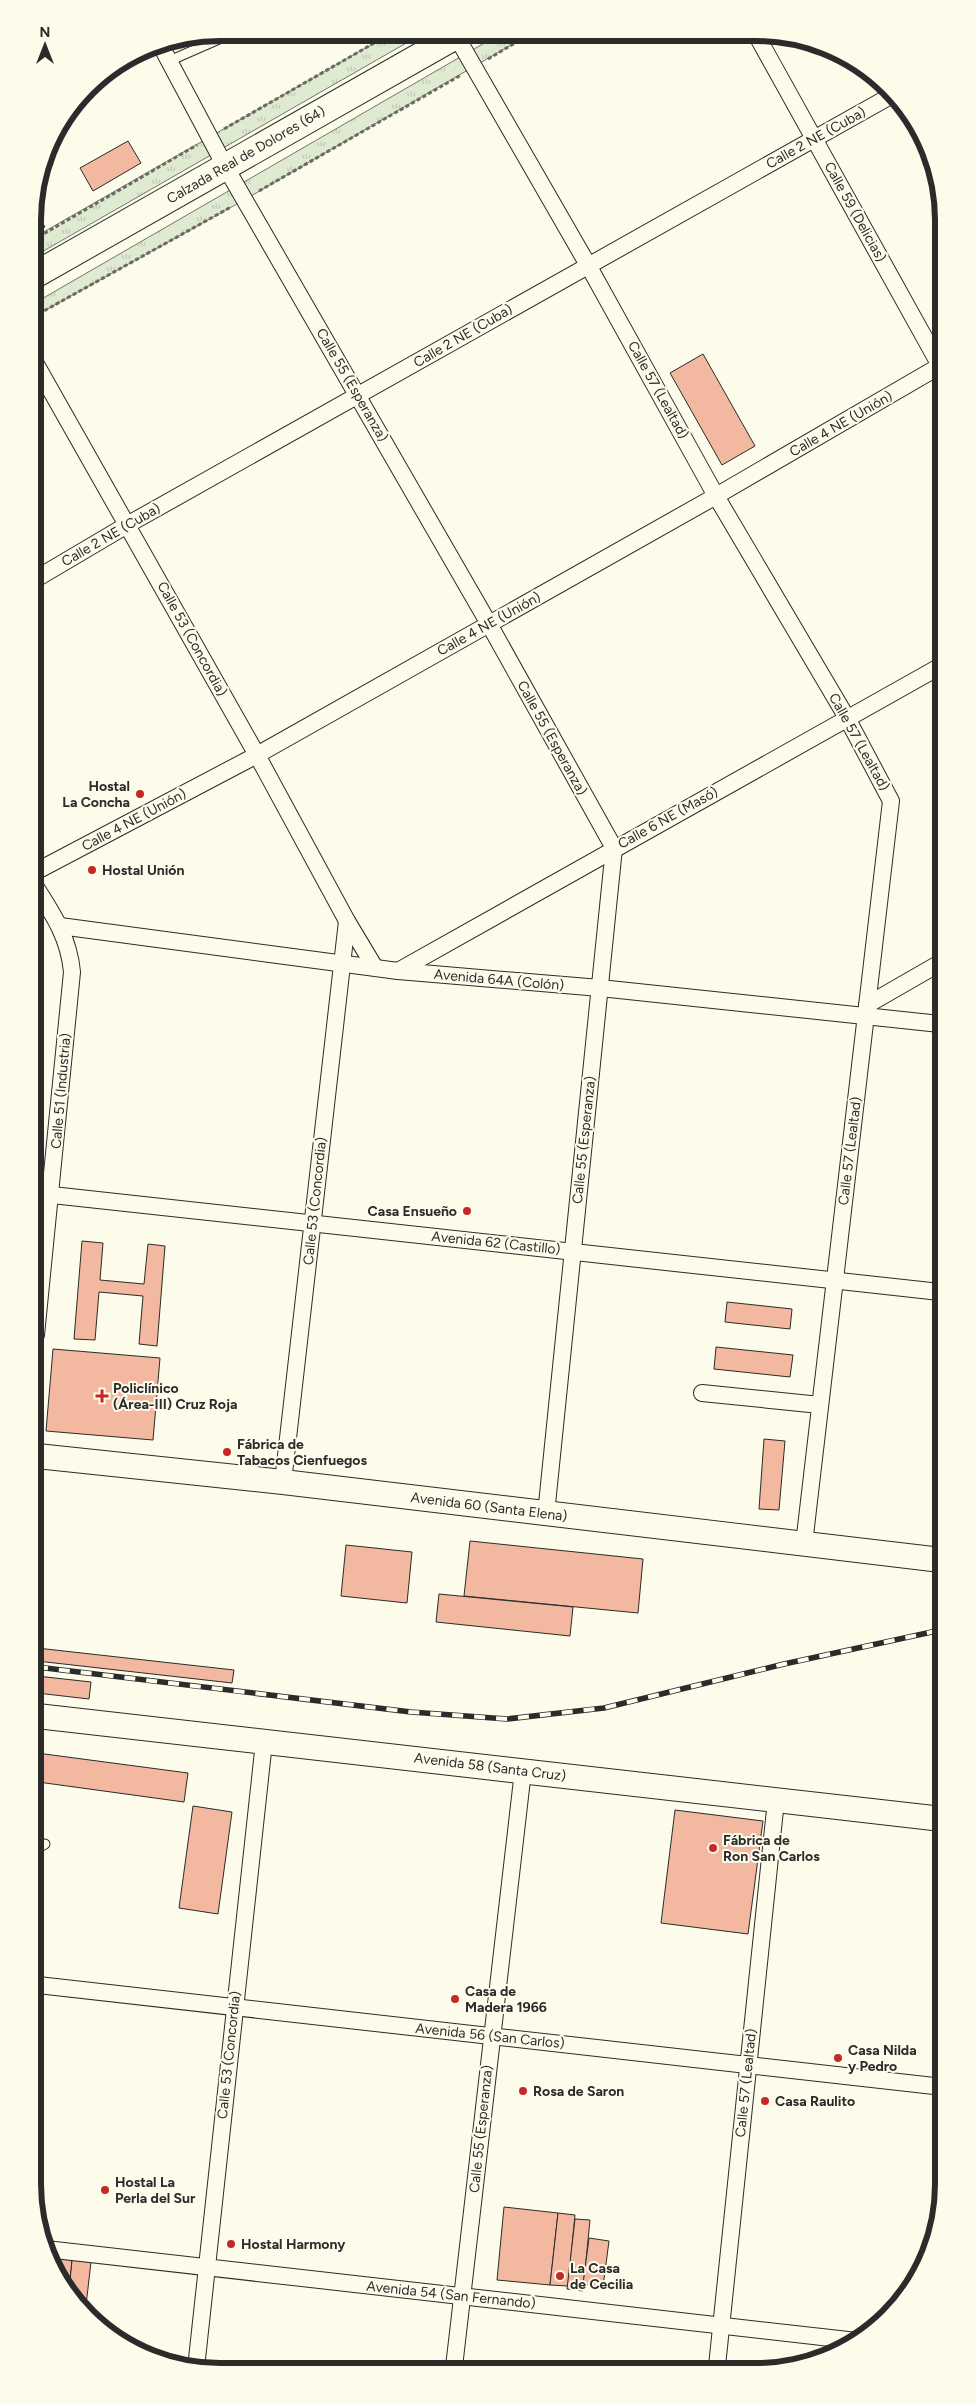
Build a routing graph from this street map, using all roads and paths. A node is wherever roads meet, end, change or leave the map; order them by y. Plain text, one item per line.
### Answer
1 (518, 41) edge
2 (760, 41) edge
3 (212, 42) edge
4 (445, 42) edge
5 (460, 42) edge
6 (164, 51) edge
7 (169, 61) junction
8 (473, 68) junction
9 (886, 98) edge
10 (815, 139) junction
11 (225, 166) junction
12 (244, 200) junction
13 (588, 265) junction
14 (41, 271) edge
15 (41, 313) edge
16 (935, 357) edge
17 (935, 369) edge
18 (41, 373) edge
19 (359, 396) junction
20 (716, 496) junction
21 (127, 525) junction
22 (41, 576) edge
23 (489, 624) junction
24 (935, 669) edge
25 (847, 718) junction
26 (257, 755) junction
27 (614, 848) junction
28 (41, 869) edge
29 (41, 896) edge
30 (347, 921) junction
31 (60, 926) junction
32 (341, 962) junction
33 (374, 966) junction
34 (935, 967) edge
35 (398, 971) junction
36 (600, 988) junction
37 (866, 1010) junction
38 (935, 1023) edge
39 (52, 1195) junction
40 (312, 1223) junction
41 (573, 1252) junction
42 (835, 1281) junction
43 (41, 1291) edge
44 (935, 1291) edge
45 (702, 1392) dead end
46 (820, 1405) junction
47 (41, 1457) edge
48 (283, 1482) junction
49 (546, 1514) junction
50 (804, 1544) junction
51 (935, 1559) edge
52 (41, 1716) edge
53 (264, 1742) junction
54 (523, 1771) junction
55 (776, 1800) junction
56 (935, 1818) edge
57 (41, 1985) edge
58 (234, 2007) junction
59 (492, 2036) junction
60 (748, 2065) junction
61 (935, 2086) edge
62 (54, 2249) edge
63 (208, 2267) junction
64 (462, 2296) junction
65 (722, 2325) junction
66 (844, 2339) edge
67 (197, 2361) edge
68 (454, 2363) edge
69 (717, 2363) edge

1 - 8 path
2 - 10 street, Calle 59 (Delicias)
3 - 7 lane
4 - 11 main road, Calzada Real de Dolores (64)
5 - 8 street, Calle 57 (Lealtad)
6 - 7 street, Calle 55 (Esperanza)
7 - 11 street, Calle 55 (Esperanza)
8 - 12 path
8 - 13 street, Calle 57 (Lealtad)
9 - 10 street, Calle 2 NE (Cuba)
10 - 13 street, Calle 2 NE (Cuba)
10 - 16 street, Calle 59 (Delicias)
11 - 12 street, Calle 55 (Esperanza)
11 - 14 main road, Calzada Real de Dolores (64)
12 - 15 path
12 - 19 street, Calle 55 (Esperanza)
13 - 19 street, Calle 2 NE (Cuba)
13 - 20 street, Calle 57 (Lealtad)
17 - 20 street, Calle 4 NE (Unión)
18 - 21 street, Calle 53 (Concordia)
19 - 21 street, Calle 2 NE (Cuba)
19 - 23 street, Calle 55 (Esperanza)
20 - 23 street, Calle 4 NE (Unión)
20 - 25 street, Calle 57 (Lealtad)
21 - 22 street, Calle 2 NE (Cuba)
21 - 26 street, Calle 53 (Concordia)
23 - 26 street, Calle 4 NE (Unión)
23 - 27 street, Calle 55 (Esperanza)
24 - 25 street, Calle 6 NE (Masó)
25 - 27 street, Calle 6 NE (Masó)
25 - 37 street, Calle 57 (Lealtad)
26 - 28 street, Calle 4 NE (Unión)
26 - 30 street, Calle 53 (Concordia)
27 - 35 street, Calle 6 NE (Masó)
27 - 36 street, Calle 55 (Esperanza)
29 - 31 street, Calle 51 (Industria)
30 - 32 street, Calle 53 (Concordia)
30 - 33 street, Calle 53 (Concordia)
31 - 32 street, Avenida 64A (Colón)
31 - 39 street, Calle 51 (Industria)
32 - 33 street, Avenida 64A (Colón)
32 - 40 street, Calle 53 (Concordia)
33 - 35 street, Avenida 64A (Colón)
34 - 37 street
35 - 36 street, Avenida 64A (Colón)
36 - 37 street, Avenida 64A (Colón)
36 - 41 street, Calle 55 (Esperanza)
37 - 38 street, Avenida 64A (Colón)
37 - 42 street, Calle 57 (Lealtad)
39 - 40 street, Avenida 62 (Castillo)
39 - 43 street, Calle 51 (Industria)
40 - 41 street, Avenida 62 (Castillo)
40 - 48 street, Calle 53 (Concordia)
41 - 42 street, Avenida 62 (Castillo)
41 - 49 street, Calle 55 (Esperanza)
42 - 44 street, Avenida 62 (Castillo)
42 - 46 street, Calle 57 (Lealtad)
45 - 46 street
46 - 50 street, Calle 57 (Lealtad)
47 - 48 street, Avenida 60 (Santa Elena)
48 - 49 street, Avenida 60 (Santa Elena)
49 - 50 street, Avenida 60 (Santa Elena)
50 - 51 street, Avenida 60 (Santa Elena)
52 - 53 street, Avenida 58 (Santa Cruz)
53 - 54 street, Avenida 58 (Santa Cruz)
53 - 58 street, Calle 53 (Concordia)
54 - 55 street, Avenida 58 (Santa Cruz)
54 - 59 street, Calle 55 (Esperanza)
55 - 56 street, Avenida 58 (Santa Cruz)
55 - 60 street, Calle 57 (Lealtad)
57 - 58 street, Avenida 56 (San Carlos)
58 - 59 street, Avenida 56 (San Carlos)
58 - 63 street, Calle 53 (Concordia)
59 - 60 street, Avenida 56 (San Carlos)
59 - 64 street, Calle 55 (Esperanza)
60 - 61 street, Avenida 56 (San Carlos)
60 - 65 street, Calle 57 (Lealtad)
62 - 63 street, Avenida 54 (San Fernando)
63 - 64 street, Avenida 54 (San Fernando)
63 - 67 street, Calle 53 (Concordia)
64 - 65 street, Avenida 54 (San Fernando)
64 - 68 street, Calle 55 (Esperanza)
65 - 66 street, Avenida 54 (San Fernando)
65 - 69 street, Calle 57 (Lealtad)

